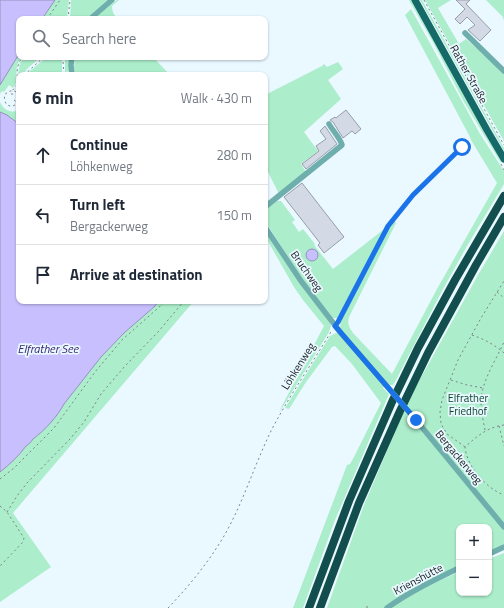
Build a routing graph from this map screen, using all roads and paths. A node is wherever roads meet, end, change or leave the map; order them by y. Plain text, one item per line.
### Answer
1 (60, 0) edge
2 (70, 0) edge
3 (112, 0) edge
4 (415, 0) edge
5 (424, 0) edge
6 (49, 16) edge
7 (68, 16) edge
8 (93, 16) edge
9 (465, 33) dead end
10 (21, 60) edge
11 (41, 60) edge
12 (63, 60) edge
13 (72, 60) edge
14 (504, 71) edge
15 (18, 72) edge
16 (27, 72) edge
17 (64, 72) edge
18 (72, 72) edge
19 (16, 85) edge
20 (12, 91) junction
21 (16, 93) edge
22 (12, 95) dead end
23 (16, 105) edge
24 (329, 124) dead end
25 (504, 146) edge
26 (462, 147) dead end
27 (504, 159) edge
28 (504, 196) edge
29 (268, 206) edge
30 (504, 216) edge
31 (268, 232) edge
32 (504, 281) edge
33 (497, 292) junction
34 (504, 298) edge
35 (163, 304) edge
36 (181, 304) edge
37 (335, 326) junction
38 (472, 335) junction
39 (504, 342) edge
40 (500, 350) junction
41 (504, 353) edge
42 (451, 379) junction
43 (484, 388) junction
44 (504, 425) edge
45 (499, 426) junction
46 (485, 431) junction
47 (504, 446) edge
48 (465, 447) junction
49 (0, 479) edge
50 (504, 495) edge
51 (0, 506) edge
52 (7, 512) junction
53 (504, 527) edge
54 (504, 547) edge
55 (492, 553) edge
56 (0, 566) edge
57 (456, 570) edge
58 (367, 605) dead end
59 (168, 608) edge
60 (309, 608) edge
61 (320, 608) edge
62 (367, 608) edge
63 (387, 608) edge

1 - 6 path
2 - 7 path
3 - 8 street
4 - 27 main road, Rather Straße
5 - 25 path
9 - 14 street
10 - 15 path
11 - 16 path
12 - 17 path
13 - 18 street
19 - 20 path
20 - 21 path
20 - 22 path
20 - 23 path
24 - 29 street
26 - 37 path, Löhkenweg
28 - 60 highway
30 - 61 highway
31 - 37 street, Bruchweg
32 - 33 path
33 - 34 path
33 - 38 path
35 - 49 path
36 - 52 path
37 - 53 street, Bergackerweg, bridge
37 - 59 path, Löhkenweg
38 - 40 path
38 - 42 path
39 - 40 path
40 - 41 path
40 - 43 path
42 - 43 path
42 - 48 path
43 - 46 path
44 - 45 path
45 - 46 path
45 - 47 path
46 - 48 path
48 - 50 path
51 - 52 path
52 - 56 path
54 - 55 street
57 - 63 street, Krienshütte
58 - 62 path

